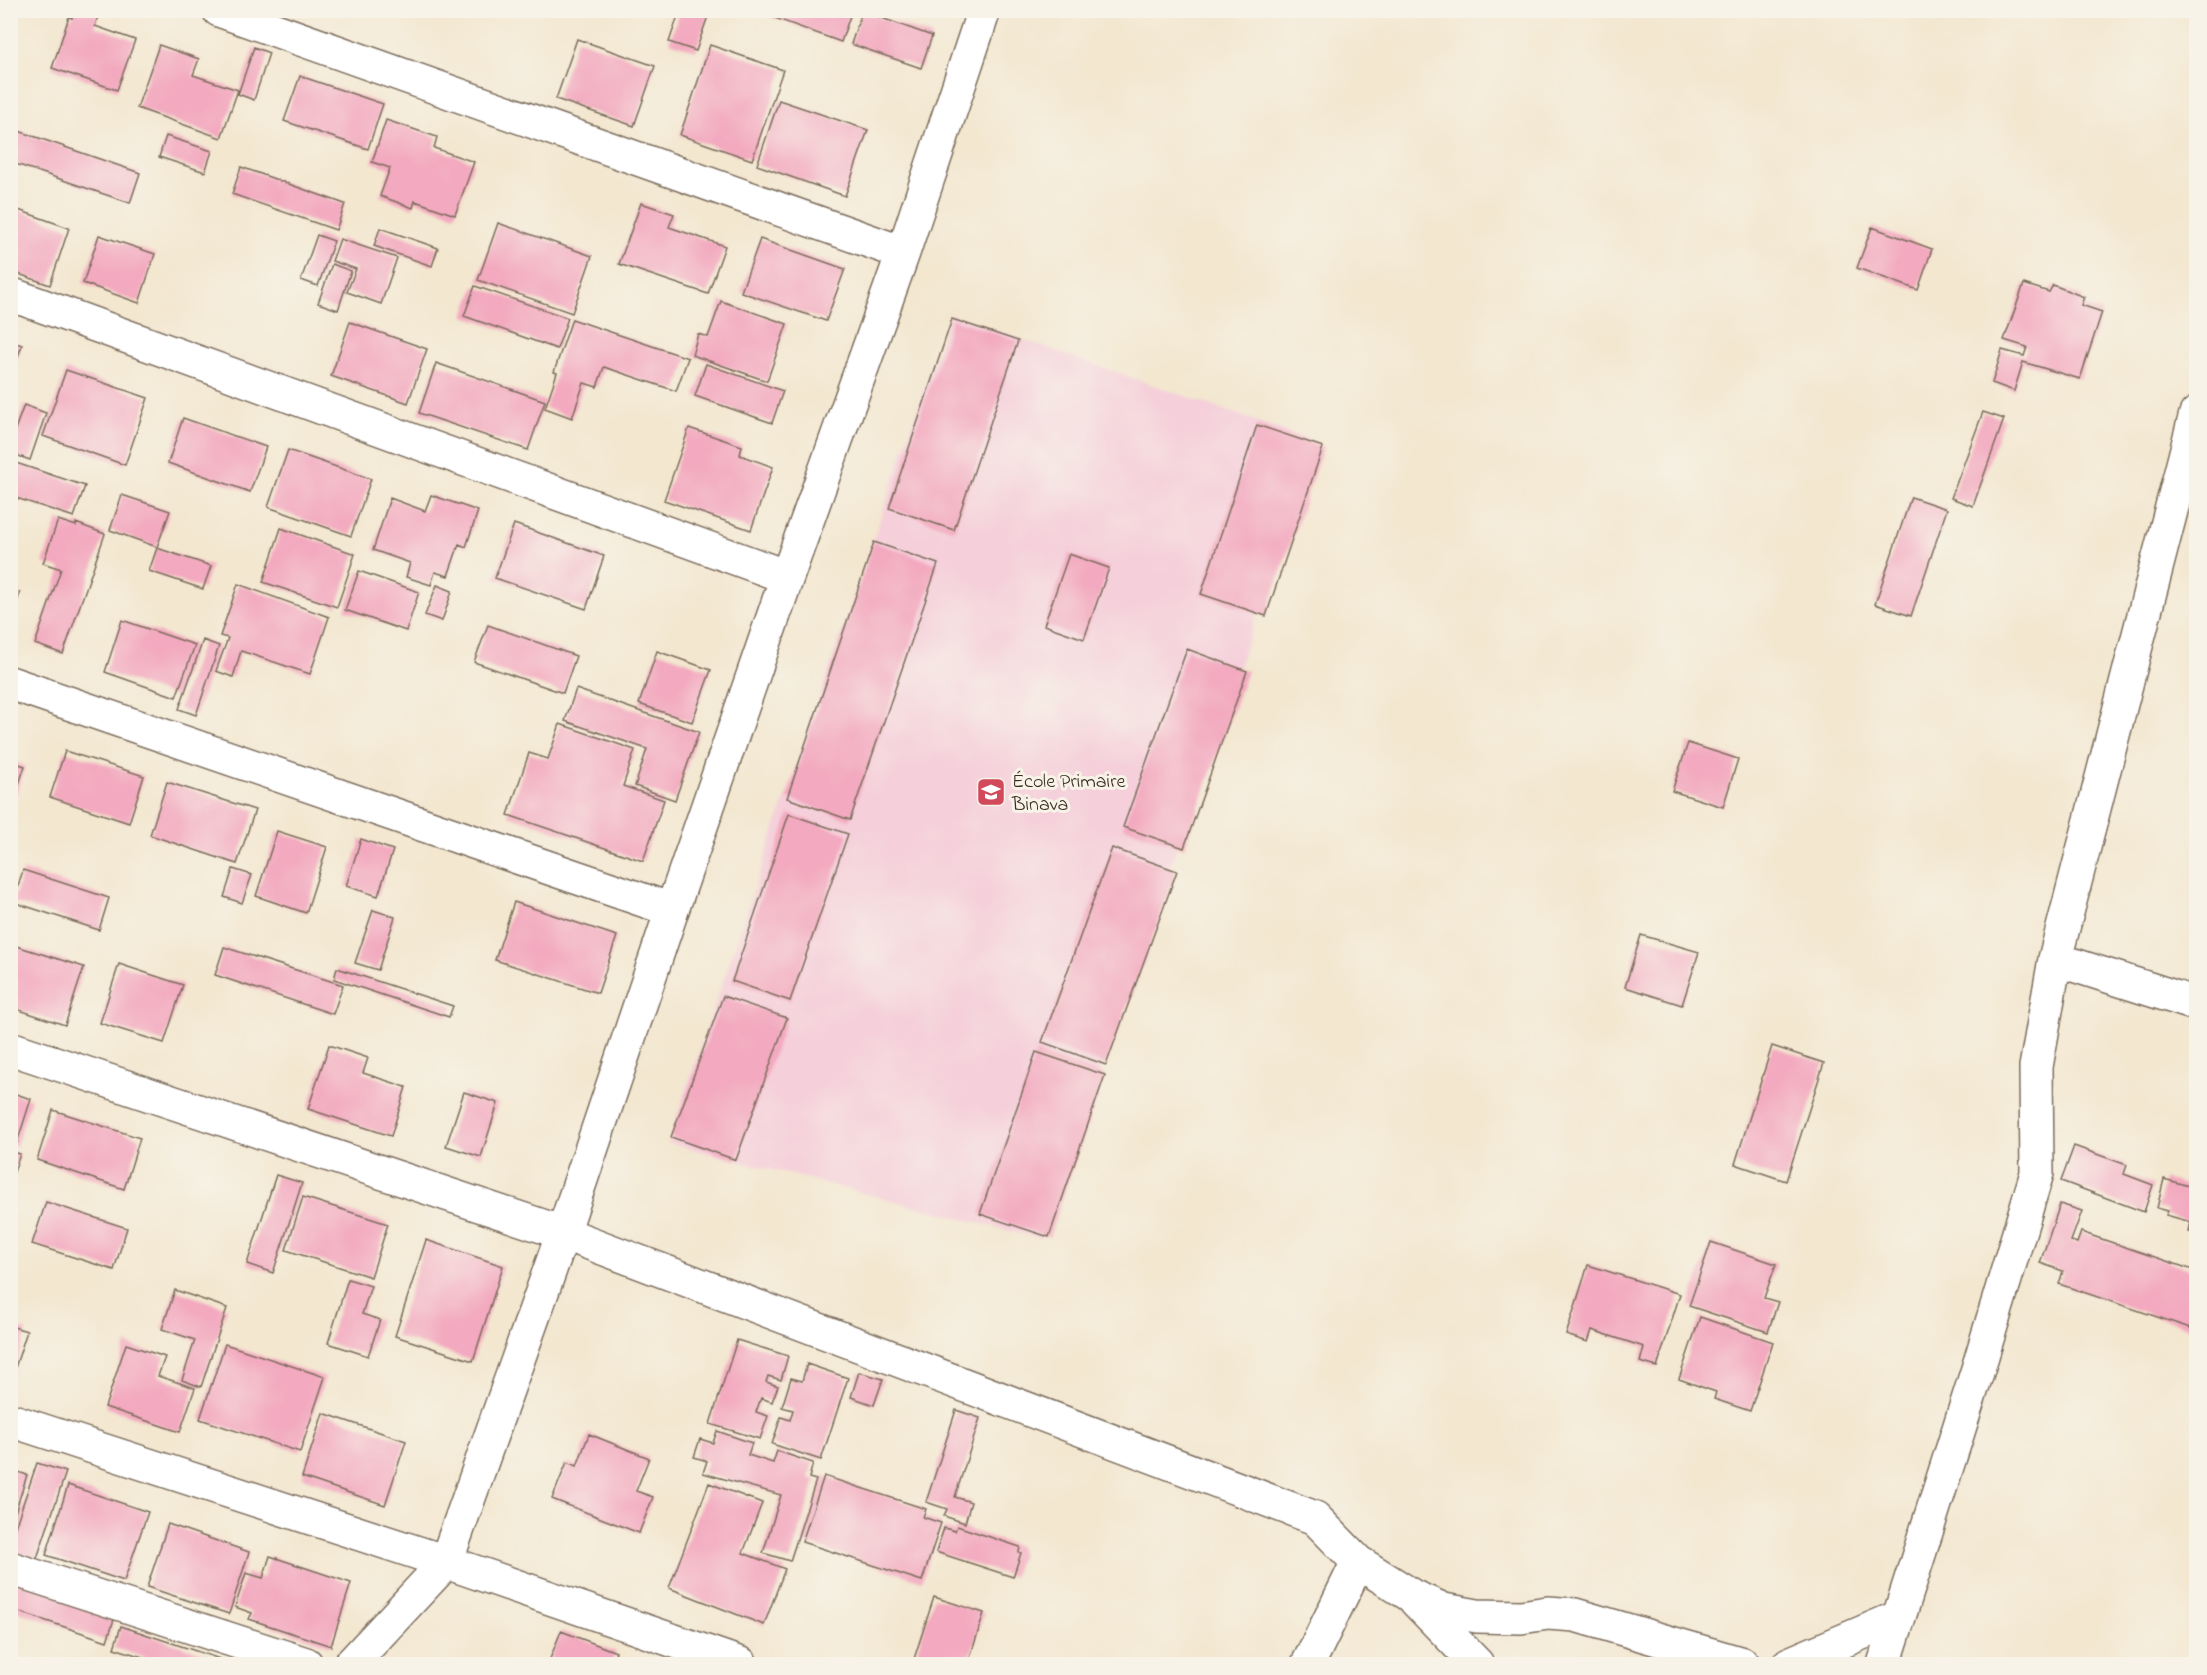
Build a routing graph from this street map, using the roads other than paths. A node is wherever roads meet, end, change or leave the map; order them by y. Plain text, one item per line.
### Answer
1 (219, 10) edge
2 (984, 10) edge
3 (903, 253) junction
4 (10, 294) edge
5 (2196, 414) edge
6 (786, 577) junction
7 (10, 683) edge
8 (672, 910) junction
9 (2055, 959) junction
10 (2196, 1004) edge
11 (10, 1048) edge
12 (563, 1233) junction
13 (10, 1420) edge
14 (446, 1562) junction
15 (1358, 1562) junction
16 (10, 1568) edge
17 (1412, 1596) junction
18 (1899, 1617) junction
19 (306, 1665) edge
20 (351, 1665) edge
21 (741, 1665) edge
22 (1308, 1665) edge
23 (1477, 1665) edge
24 (1743, 1665) edge
25 (1789, 1665) edge
26 (1884, 1665) edge

1 - 3 street
2 - 3 street
3 - 6 street
4 - 6 street
5 - 9 street
6 - 8 street
7 - 8 street
8 - 12 street
9 - 10 street
9 - 18 street
11 - 12 street
12 - 14 street
12 - 15 street
13 - 14 street
14 - 20 street
14 - 21 street
15 - 17 street
15 - 22 street
16 - 19 street
17 - 23 street
17 - 24 street
18 - 25 street
18 - 26 street

